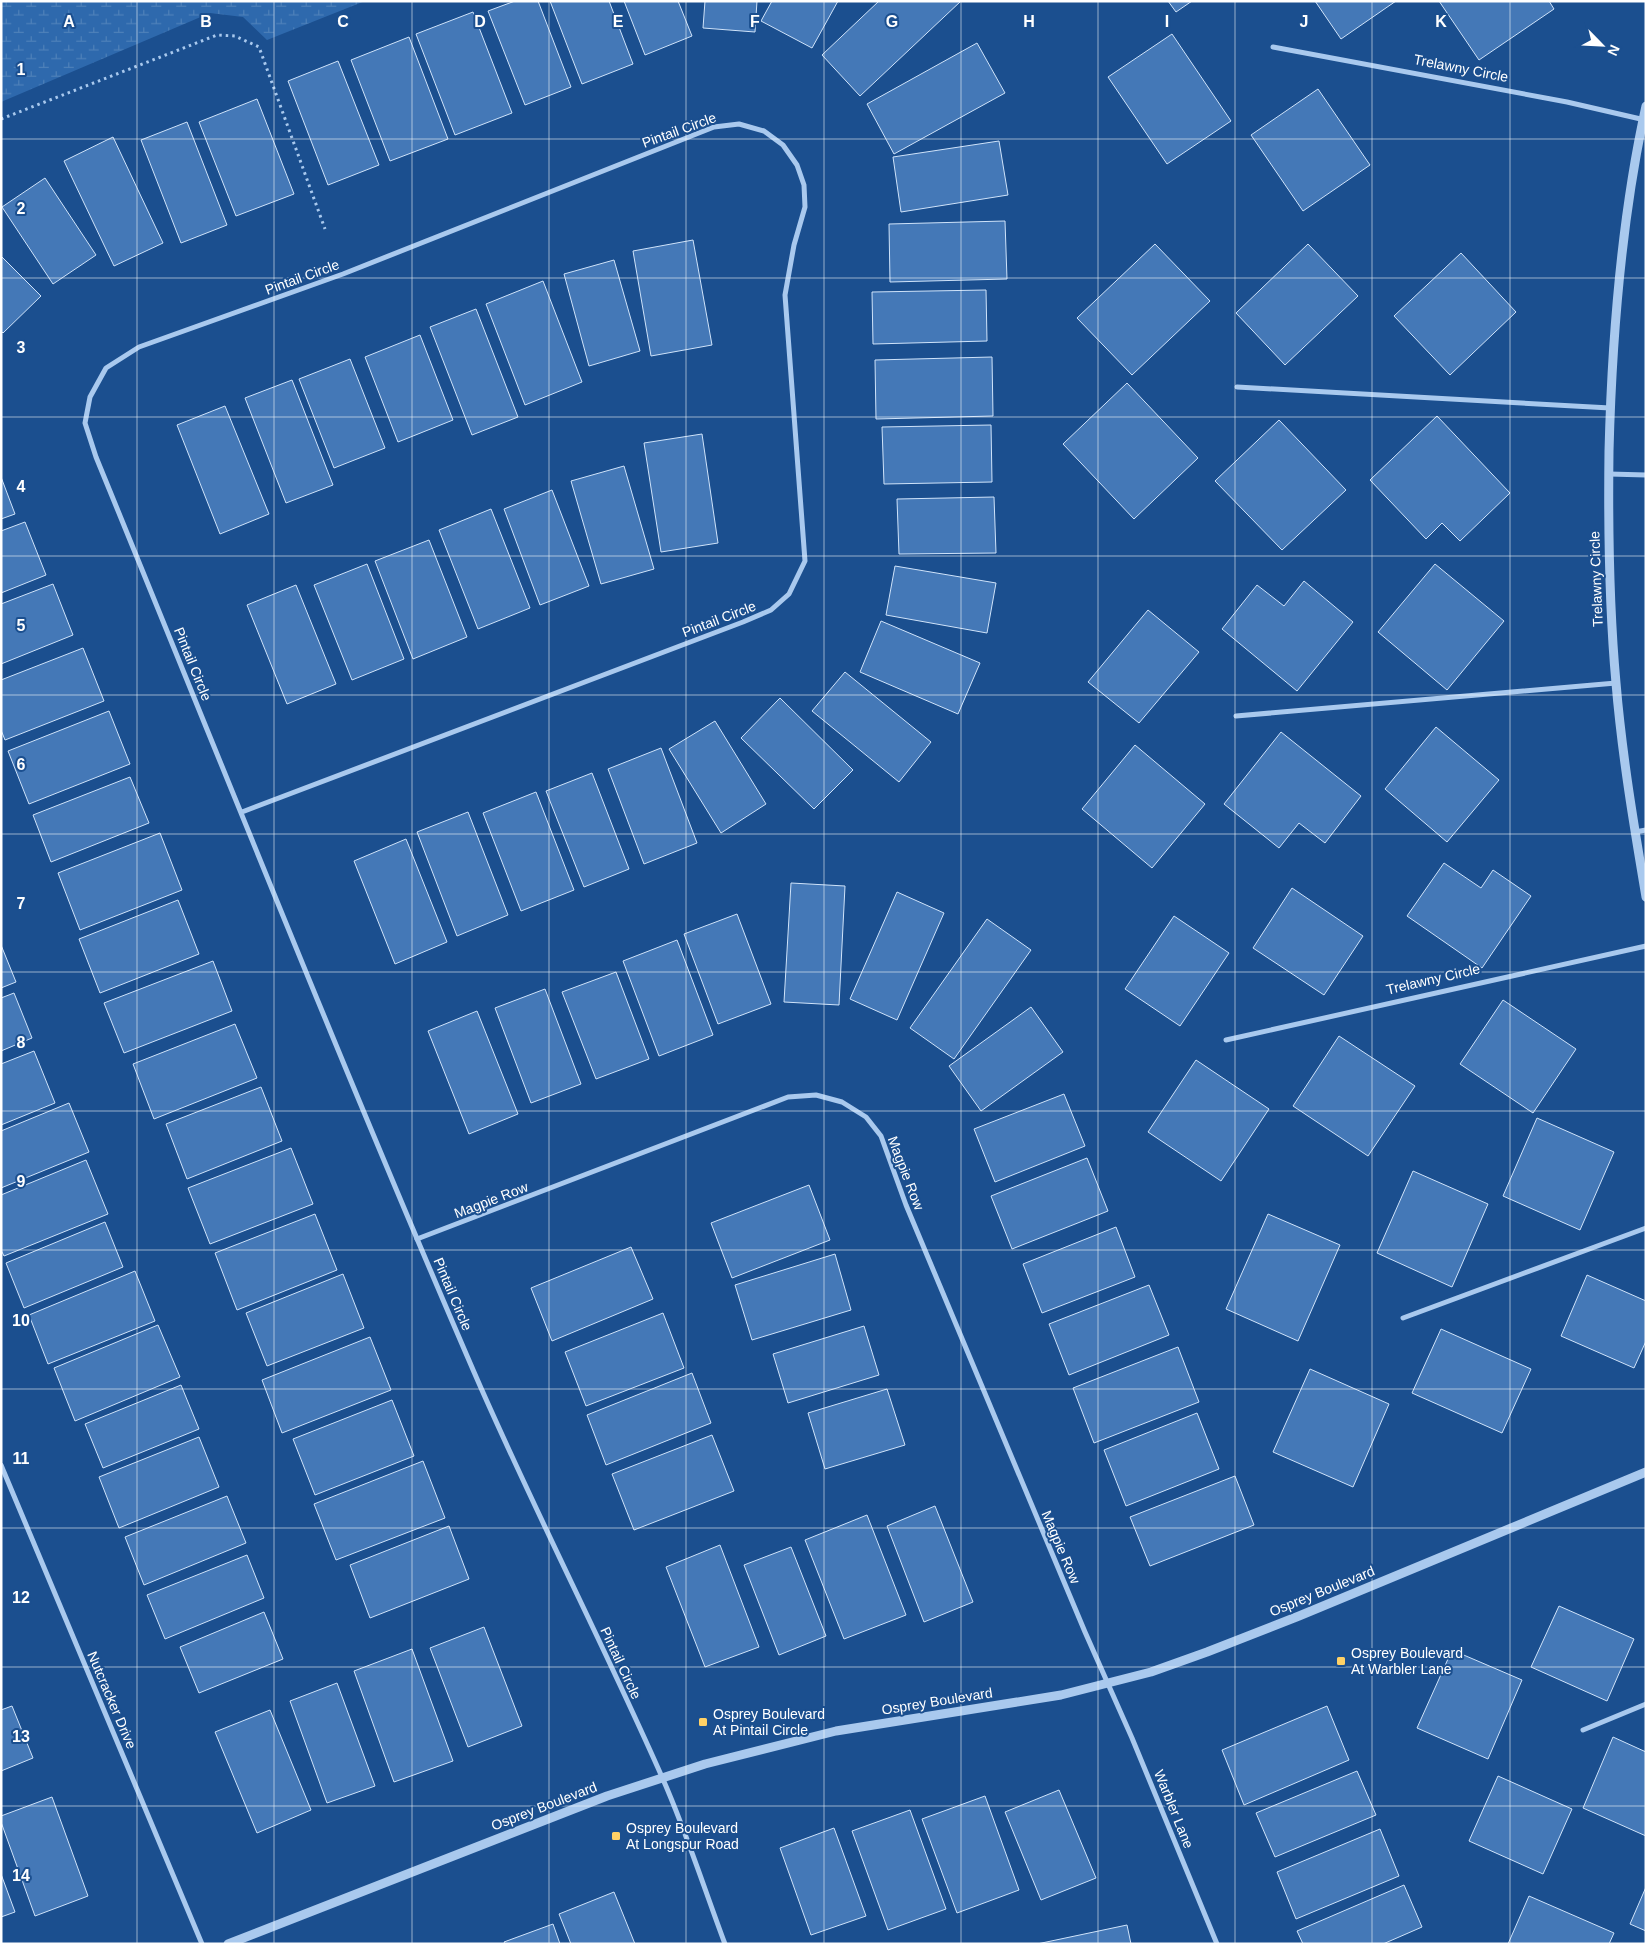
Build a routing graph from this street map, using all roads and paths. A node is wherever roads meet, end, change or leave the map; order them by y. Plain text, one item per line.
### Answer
1 (1273, 47) dead end
2 (1646, 106) edge
3 (1, 119) edge
4 (1644, 120) edge
5 (325, 228) dead end
6 (1237, 387) dead end
7 (1610, 408) junction
8 (1609, 474) junction
9 (1646, 475) edge
10 (1616, 683) junction
11 (1236, 716) dead end
12 (242, 812) junction
13 (1646, 830) edge
14 (1635, 832) junction
15 (1646, 897) edge
16 (1646, 946) edge
17 (1226, 1040) dead end
18 (1646, 1228) edge
19 (417, 1239) junction
20 (1403, 1318) dead end
21 (1, 1465) edge
22 (1646, 1472) edge
23 (1107, 1684) junction
24 (1646, 1704) edge
25 (1583, 1730) dead end
26 (662, 1777) junction
27 (202, 1944) edge
28 (228, 1944) edge
29 (725, 1944) edge
30 (1217, 1944) edge

1 - 4 street, Trelawny Circle
2 - 4 street, Trelawny Circle
3 - 5 path
4 - 7 street, Trelawny Circle
6 - 7 street
7 - 8 street, Trelawny Circle
8 - 9 street
8 - 10 street, Trelawny Circle
10 - 11 street
10 - 14 street, Trelawny Circle
12 - 12 street, Pintail Circle
12 - 19 street, Pintail Circle
13 - 14 street
14 - 15 street, Trelawny Circle
16 - 17 street, Trelawny Circle
18 - 20 street
19 - 23 street, Magpie Row
19 - 26 street, Pintail Circle
21 - 27 street, Nutcracker Drive
22 - 23 street, Osprey Boulevard
23 - 26 street, Osprey Boulevard
23 - 30 street, Warbler Lane
24 - 25 street
26 - 28 street, Osprey Boulevard
26 - 29 street, Pintail Circle

